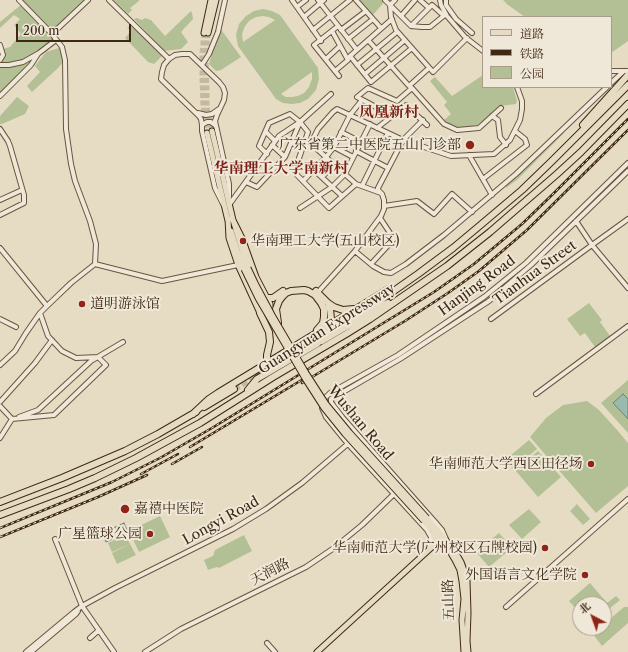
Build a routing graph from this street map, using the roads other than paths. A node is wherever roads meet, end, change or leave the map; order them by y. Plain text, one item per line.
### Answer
1 (19, 0) edge
2 (88, 0) edge
3 (109, 0) edge
4 (211, 0) edge
5 (216, 0) edge
6 (225, 0) edge
7 (292, 0) edge
8 (306, 0) edge
9 (324, 0) edge
10 (350, 0) edge
11 (356, 0) edge
12 (385, 0) edge
13 (395, 0) edge
14 (415, 0) edge
15 (420, 0) edge
16 (440, 0) edge
17 (446, 0) edge
18 (319, 2) edge
19 (390, 6) junction
20 (297, 7) junction
21 (429, 8) junction
22 (366, 11) junction
23 (445, 15) junction
24 (330, 16) junction
25 (401, 16) junction
26 (304, 17) junction
27 (373, 19) junction
28 (392, 19) junction
29 (411, 26) junction
30 (339, 28) junction
31 (381, 28) junction
32 (313, 30) junction
33 (332, 31) junction
34 (397, 32) junction
35 (472, 33) dead end
36 (52, 34) junction
37 (467, 38) junction
38 (348, 39) junction
39 (56, 40) junction
40 (368, 40) junction
41 (405, 40) junction
42 (321, 41) junction
43 (0, 45) edge
44 (340, 46) junction
45 (412, 48) junction
46 (376, 49) junction
47 (357, 50) junction
48 (482, 50) edge
49 (38, 53) junction
50 (384, 58) junction
51 (169, 59) junction
52 (326, 59) junction
53 (0, 60) edge
54 (0, 65) edge
55 (202, 65) junction
56 (357, 65) junction
57 (391, 65) junction
58 (430, 68) junction
59 (335, 71) junction
60 (612, 71) edge
61 (627, 72) edge
62 (365, 74) junction
63 (339, 76) dead end
64 (612, 82) edge
65 (628, 85) edge
66 (517, 88) edge
67 (606, 88) edge
68 (331, 94) dead end
69 (0, 96) edge
70 (362, 100) junction
71 (628, 104) edge
72 (222, 106) junction
73 (501, 108) dead end
74 (194, 112) junction
75 (350, 115) junction
76 (492, 116) junction
77 (391, 117) junction
78 (423, 120) junction
79 (300, 122) junction
80 (370, 124) junction
81 (427, 125) dead end
82 (202, 126) junction
83 (216, 126) junction
84 (377, 128) junction
85 (0, 129) edge
86 (515, 130) junction
87 (209, 132) tunnel mouth
88 (266, 132) junction
89 (341, 132) junction
90 (388, 133) junction
91 (402, 140) junction
92 (275, 141) junction
93 (291, 142) junction
94 (361, 142) junction
95 (506, 144) junction
96 (272, 145) junction
97 (334, 147) junction
98 (302, 149) junction
99 (356, 151) junction
100 (267, 154) junction
101 (469, 155) junction
102 (285, 157) junction
103 (326, 157) junction
104 (354, 157) junction
105 (375, 161) junction
106 (552, 161) junction
107 (628, 163) edge
108 (297, 164) dead end
109 (334, 165) junction
110 (388, 168) junction
111 (314, 170) junction
112 (628, 171) edge
113 (345, 174) junction
114 (297, 176) dead end
115 (322, 177) junction
116 (483, 179) junction
117 (246, 182) junction
118 (303, 182) junction
119 (356, 184) junction
120 (362, 186) junction
121 (332, 187) junction
122 (22, 190) junction
123 (381, 193) junction
124 (492, 195) junction
125 (318, 196) junction
126 (342, 196) junction
127 (0, 200) edge
128 (384, 206) junction
129 (227, 207) junction
130 (300, 208) dead end
131 (472, 212) junction
132 (0, 215) edge
133 (380, 218) junction
134 (573, 218) junction
135 (628, 219) edge
136 (230, 220) junction
137 (576, 222) junction
138 (592, 245) junction
139 (0, 248) edge
140 (355, 251) junction
141 (434, 263) junction
142 (95, 264) junction
143 (371, 264) junction
144 (238, 265) junction
145 (246, 268) junction
146 (628, 288) edge
147 (415, 289) junction
148 (318, 292) junction
149 (267, 298) junction
150 (328, 304) junction
151 (363, 305) junction
152 (47, 306) junction
153 (40, 313) junction
154 (260, 313) junction
155 (0, 318) edge
156 (491, 319) dead end
157 (278, 323) junction
158 (330, 325) junction
159 (340, 325) tunnel mouth
160 (628, 326) edge
161 (16, 327) dead end
162 (314, 334) junction
163 (52, 340) junction
164 (123, 342) dead end
165 (317, 344) junction
166 (98, 357) junction
167 (269, 361) junction
168 (0, 365) edge
169 (282, 365) junction
170 (234, 389) tunnel mouth
171 (536, 394) dead end
172 (243, 395) junction
173 (0, 402) edge
174 (0, 406) edge
175 (193, 414) junction
176 (12, 419) junction
177 (2, 433) edge
178 (357, 435) junction
179 (0, 438) edge
180 (348, 444) junction
181 (394, 494) junction
182 (628, 500) edge
183 (0, 502) edge
184 (0, 516) edge
185 (425, 519) junction
186 (434, 532) junction
187 (446, 539) junction
188 (55, 540) dead end
189 (427, 550) junction
190 (82, 606) junction
191 (506, 607) dead end
192 (99, 630) junction
193 (90, 638) dead end
194 (267, 642) dead end
195 (26, 652) edge
196 (31, 652) edge
197 (114, 652) edge
198 (144, 652) edge
199 (275, 652) edge
200 (317, 652) edge
201 (464, 652) edge
202 (468, 652) edge

1 - 36 street
2 - 36 street
3 - 51 street
4 - 5 main road
6 - 55 street
7 - 20 street
8 - 20 street
9 - 18 street
10 - 24 street
11 - 22 street
12 - 19 street
13 - 19 street
14 - 25 street
15 - 21 street
16 - 23 street
17 - 35 street
18 - 24 street
18 - 26 street
19 - 25 street
19 - 28 street
20 - 26 street
21 - 23 street
21 - 29 street
22 - 27 street
22 - 30 street
23 - 29 street
23 - 37 street
24 - 30 street
24 - 32 street
25 - 29 street
26 - 32 street
27 - 31 street
27 - 38 street
28 - 31 street
28 - 34 street
30 - 33 street
30 - 38 street
31 - 40 street
32 - 42 street
33 - 42 street
33 - 44 street
34 - 41 street
34 - 46 street
36 - 39 street
37 - 48 street
37 - 58 street
38 - 47 street
39 - 49 street
39 - 142 street
40 - 46 street
40 - 47 street
41 - 45 street
41 - 50 street
42 - 52 street
43 - 53 street
44 - 52 street
44 - 59 street
45 - 57 street
45 - 58 street
46 - 50 street
46 - 56 street
47 - 56 street
49 - 54 street
49 - 69 street
50 - 57 street
50 - 62 street
51 - 55 street
51 - 74 street
52 - 59 street
55 - 72 street
56 - 62 street
57 - 58 street
57 - 62 street
59 - 63 street
60 - 61 street
61 - 64 street
61 - 106 highway
65 - 106 highway, Guangyuan Expressway
66 - 86 street
67 - 124 street
68 - 79 street
70 - 75 street
70 - 76 street
70 - 77 street
71 - 147 highway, Guangyuan Expressway
72 - 74 street
72 - 83 street
73 - 76 street
74 - 82 street
75 - 80 street
75 - 89 street
75 - 103 street
76 - 95 street
77 - 78 street
77 - 84 street
78 - 81 street
78 - 91 street
79 - 88 street
79 - 92 street
79 - 93 street
79 - 98 street
80 - 84 street
80 - 94 street
82 - 83 street
82 - 129 street
83 - 129 street
84 - 90 street
85 - 122 street
86 - 95 street
86 - 116 street
87 - 129 main road, Wushan Road
88 - 92 street
88 - 100 street
89 - 94 street
89 - 97 street
90 - 91 street
90 - 105 street
91 - 101 street
91 - 110 street
92 - 96 street
93 - 98 street
93 - 102 street
94 - 99 street
95 - 101 street
96 - 100 street
96 - 102 street
97 - 103 street
97 - 104 street
98 - 108 street
99 - 104 street
99 - 105 street
100 - 117 street
101 - 116 street
102 - 117 street
103 - 109 street
103 - 111 street
104 - 113 street
105 - 110 street
105 - 120 street
106 - 141 highway, Guangyuan Expressway
107 - 134 street, Hanjing Road
109 - 113 street
109 - 115 street
110 - 123 street
111 - 115 street
111 - 118 street
112 - 137 street, Hanjing Road
113 - 119 street
113 - 121 street
114 - 118 street
115 - 121 street
116 - 124 street
117 - 129 street
118 - 125 street
119 - 120 street
119 - 126 street
120 - 123 street
121 - 125 street
121 - 126 street
122 - 127 street
122 - 132 street
123 - 128 street
124 - 131 street
125 - 126 street
125 - 130 street
128 - 131 street
128 - 133 street
129 - 136 main road, Wushan Road
131 - 143 street
133 - 140 street
133 - 143 street
134 - 137 street, Tianhua Street
134 - 180 street, Hanjing Road
135 - 138 street
136 - 144 main road
136 - 145 main road, Wushan Road
136 - 149 main road
137 - 138 street, Tianhua Street
137 - 178 street, Hanjing Road
138 - 146 street, Tianhua Street
138 - 156 street, Tianhua Street
139 - 152 street
140 - 143 street
140 - 148 street
141 - 151 highway
141 - 159 highway, Guangyuan Expressway
142 - 144 street
142 - 152 street
144 - 154 main road
145 - 157 main road, Wushan Road, bridge
145 - 185 main road, Wushan Road, bridge
147 - 165 highway
147 - 172 highway, Guangyuan Expressway
148 - 149 highway
148 - 150 highway
149 - 154 main road
150 - 151 highway
150 - 158 highway
151 - 158 highway
152 - 153 street
153 - 163 street
153 - 168 street
154 - 167 highway
155 - 161 street
157 - 162 highway
157 - 185 main road, Wushan Road, bridge
158 - 162 highway
158 - 165 highway
160 - 171 street
162 - 167 highway
163 - 166 street
163 - 173 street
164 - 166 street
165 - 169 highway
166 - 176 street
166 - 176 street
167 - 169 highway
167 - 175 highway
169 - 172 highway
170 - 175 highway
172 - 184 highway, Guangyuan Expressway
174 - 176 street
175 - 183 highway
176 - 177 street
177 - 179 street
178 - 180 street, Longyi Road
178 - 187 street
180 - 181 street
180 - 190 street, Longyi Road
181 - 189 street
181 - 198 street, 天润路
182 - 191 street
185 - 186 main road, Wushan Road
185 - 187 main road, Wushan Road
186 - 189 main road
186 - 201 main road, 五山路
187 - 202 main road, Wushan Road
188 - 190 street
189 - 200 main road
190 - 192 street
190 - 195 street
190 - 196 street
192 - 193 street
192 - 197 street
194 - 199 street

